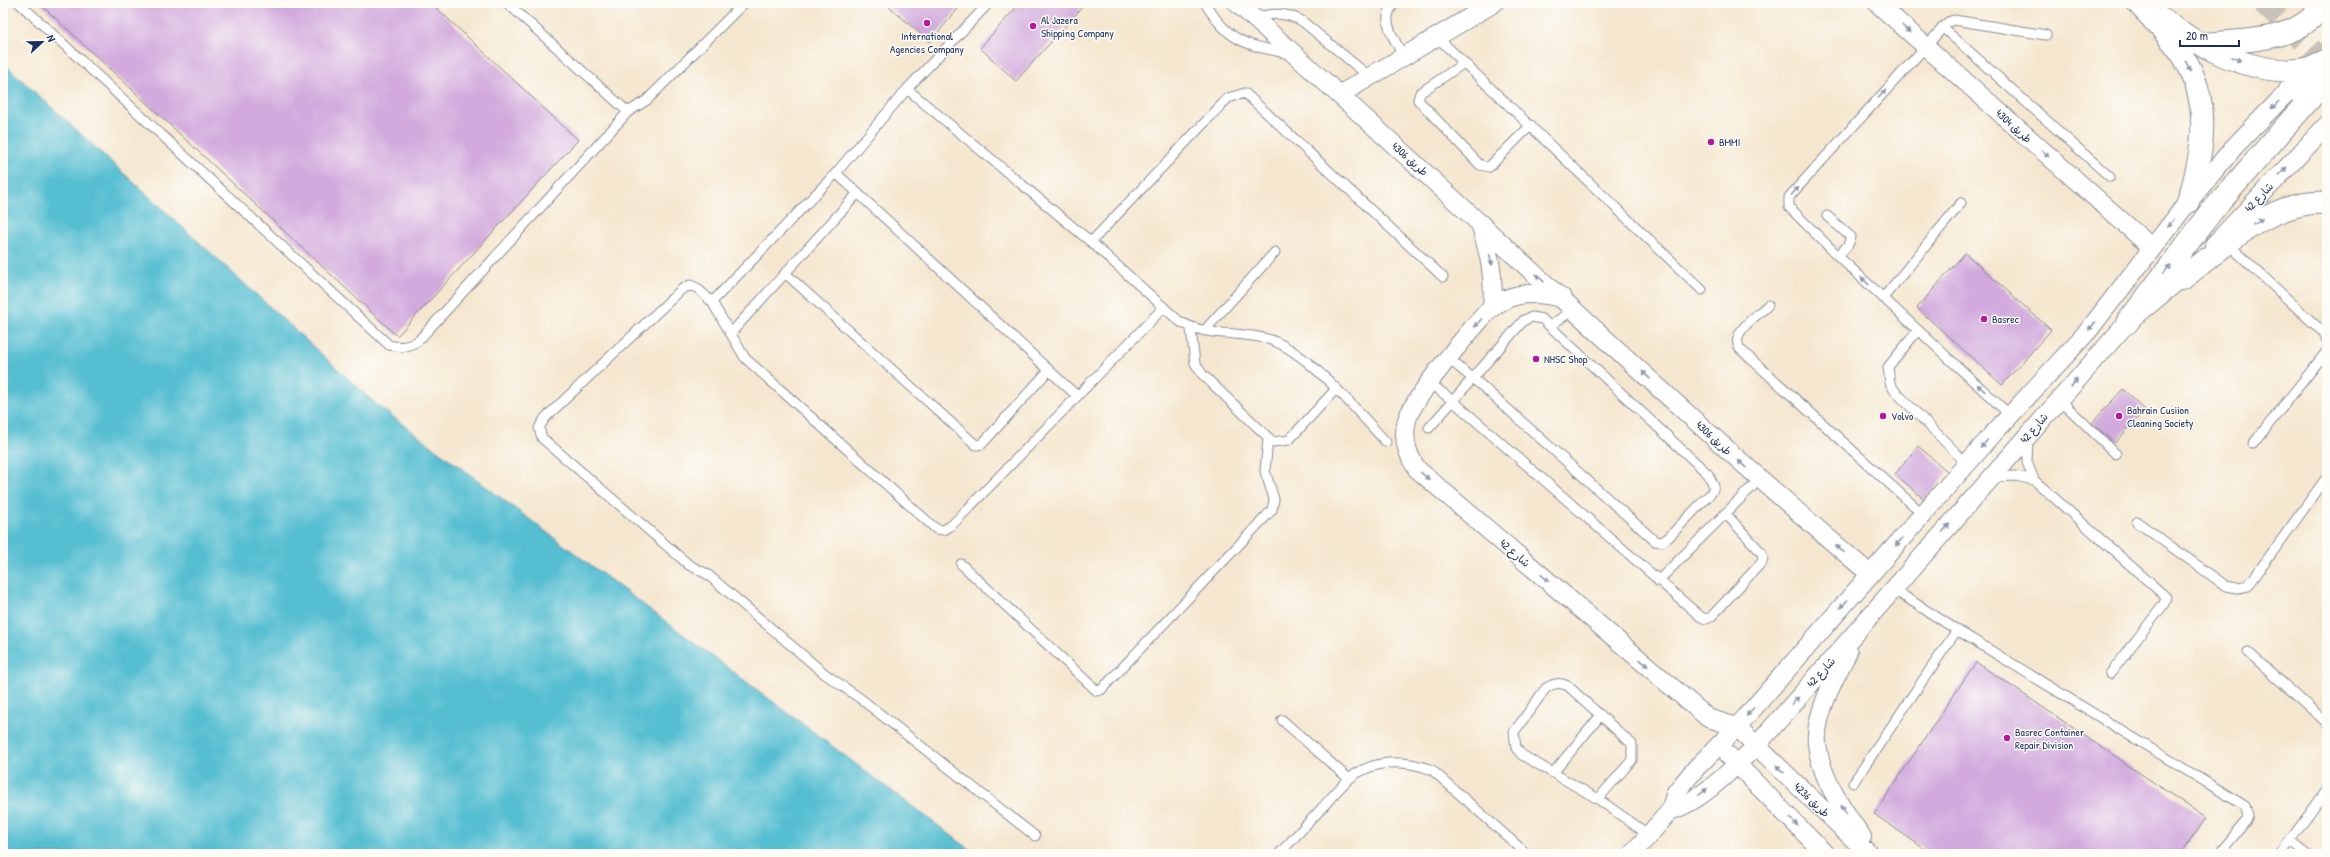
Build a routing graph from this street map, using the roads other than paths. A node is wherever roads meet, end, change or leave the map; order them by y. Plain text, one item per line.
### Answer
1 (19, 3) edge
2 (507, 3) edge
3 (744, 3) edge
4 (989, 3) edge
5 (1205, 3) edge
6 (1237, 3) edge
7 (1396, 3) edge
8 (1494, 3) edge
9 (1877, 3) edge
10 (2138, 3) edge
11 (2144, 3) edge
12 (2324, 3) edge
13 (1253, 18) junction
14 (1942, 27) junction
15 (2046, 34) dead end
16 (1437, 37) junction
17 (2203, 44) junction
18 (1924, 46) junction
19 (1296, 56) junction
20 (1404, 57) junction
21 (1464, 63) junction
22 (2324, 73) edge
23 (1370, 77) junction
24 (907, 89) junction
25 (2290, 90) joint
26 (1339, 95) junction
27 (628, 112) junction
28 (2327, 125) edge
29 (1531, 126) junction
30 (836, 173) junction
31 (2110, 177) dead end
32 (857, 194) junction
33 (2188, 202) junction
34 (1961, 203) dead end
35 (2327, 203) edge
36 (1827, 216) dead end
37 (1480, 222) junction
38 (1091, 242) junction
39 (2228, 244) junction
40 (2152, 248) junction
41 (1276, 252) dead end
42 (1838, 256) junction
43 (785, 273) junction
44 (1443, 277) dead end
45 (2182, 279) junction
46 (1702, 290) dead end
47 (1883, 298) junction
48 (712, 302) junction
49 (1568, 304) junction
50 (1768, 305) dead end
51 (1164, 307) junction
52 (1492, 308) junction
53 (2127, 323) junction
54 (1550, 326) junction
55 (1191, 328) junction
56 (1918, 330) junction
57 (1204, 331) junction
58 (731, 333) junction
59 (2327, 340) edge
60 (2327, 351) edge
61 (1449, 359) junction
62 (1049, 370) junction
63 (1473, 379) junction
64 (1430, 383) junction
65 (1335, 390) junction
66 (1077, 396) junction
67 (2059, 399) junction
68 (1453, 401) junction
69 (2010, 415) junction
70 (1429, 428) dead end
71 (2030, 433) junction
72 (1268, 439) junction
73 (1386, 442) dead end
74 (2253, 444) dead end
75 (2116, 454) dead end
76 (1967, 464) junction
77 (2327, 477) edge
78 (1989, 479) junction
79 (1759, 480) junction
80 (2034, 480) junction
81 (1725, 513) junction
82 (1923, 514) junction
83 (2137, 522) dead end
84 (961, 564) dead end
85 (1870, 574) junction
86 (1658, 581) junction
87 (1893, 589) junction
88 (1859, 630) junction
89 (1957, 630) junction
90 (2248, 652) dead end
91 (2110, 674) dead end
92 (1601, 715) junction
93 (1708, 718) junction
94 (1282, 720) dead end
95 (2327, 723) edge
96 (1737, 727) junction
97 (1718, 746) junction
98 (1756, 746) junction
99 (1737, 765) junction
100 (1553, 773) junction
101 (1349, 779) junction
102 (1853, 783) dead end
103 (2327, 790) edge
104 (1598, 799) junction
105 (1670, 811) junction
106 (1649, 835) junction
107 (1035, 836) dead end
108 (2290, 840) junction
109 (1279, 854) edge
110 (1527, 854) edge
111 (1632, 854) edge
112 (1825, 854) edge
113 (1869, 854) edge
114 (1874, 854) edge
115 (2219, 854) edge
116 (2280, 854) edge
117 (2308, 854) edge

1 - 27 lane
2 - 27 lane
3 - 27 lane
4 - 24 lane
5 - 19 lane
6 - 13 street, طريق 4306
7 - 20 lane
8 - 16 street
9 -> 18 street, طريق 4304
10 -> 33 highway
11 - 17 highway
12 - 17 highway
13 - 19 street, طريق 4306
13 - 23 lane
14 - 15 lane
14 - 18 lane
14 - 31 lane
16 - 20 street
16 - 21 lane
17 -> 22 highway
18 -> 40 street, طريق 4304
42 -> 18 lane
19 - 26 street, طريق 4306
20 - 23 street
21 - 29 lane
21 - 29 lane
22 - 25 highway
53 -> 22 highway
23 - 26 street
24 - 30 lane
24 - 38 lane
25 -> 33 street, شارع 42
26 - 37 street, طريق 4306
45 -> 28 street, شارع 42
29 - 46 lane
30 - 32 lane
30 - 48 lane
32 - 43 lane
32 - 62 lane
33 -> 40 street, شارع 42
34 - 47 lane
39 -> 35 highway
36 - 42 lane
49 -> 37 street, طريق 4306
37 -> 52 street
38 - 44 lane
38 - 51 lane
39 - 45 highway
39 - 59 lane
40 -> 69 street, شارع 42
41 - 57 lane
47 -> 42 lane
43 - 58 lane
43 - 62 lane
45 - 53 street, شارع 42
47 - 56 lane
48 - 58 lane
48 - 107 lane
49 - 52 street
49 - 54 lane
79 -> 49 street, طريق 4306
50 - 82 lane
51 - 55 lane
51 - 66 lane
52 -> 61 street
67 -> 53 street, شارع 42
54 - 63 lane
54 - 63 lane
55 - 57 lane
55 - 72 lane
69 -> 56 lane
56 - 76 lane
57 - 65 lane
58 - 66 lane
60 - 74 lane
61 - 63 lane
61 - 64 street
62 - 66 lane
63 - 68 lane
64 - 68 lane
64 -> 93 street, شارع 42
65 - 72 lane
65 - 73 lane
67 - 71 street, شارع 42
67 - 75 lane
68 - 70 lane
68 - 86 lane
69 - 71 street
69 -> 76 street, شارع 42
71 - 78 street, شارع 42
71 - 80 lane
72 - 84 lane
76 - 82 street, شارع 42
77 - 83 lane
78 - 80 lane
87 -> 78 street, شارع 42
79 - 81 lane
85 -> 79 street, طريق 4306
80 - 91 lane
81 - 86 lane
81 - 86 lane
82 -> 85 street, شارع 42
85 -> 96 street, شارع 42
87 - 88 street, شارع 42
87 - 89 lane
98 -> 88 street, شارع 42
114 -> 88 street
89 - 102 lane
89 - 115 lane
90 - 95 lane
92 - 100 lane
92 - 100 lane
92 - 104 lane
93 - 96 street, شارع 42
93 - 97 street, شارع 42
94 - 101 lane
96 - 97 street, شارع 42
96 - 98 street, شارع 42
97 - 99 street, شارع 42
97 - 105 street, شارع 42
98 - 99 street, شارع 42
113 -> 98 street, طريق 4236
105 -> 99 street, شارع 42
99 -> 112 street
100 - 104 lane
101 - 109 lane
101 - 110 lane
103 - 108 lane
104 - 106 lane
105 - 106 street, شارع 42
106 - 111 street, شارع 42
108 - 116 lane
108 - 117 lane

